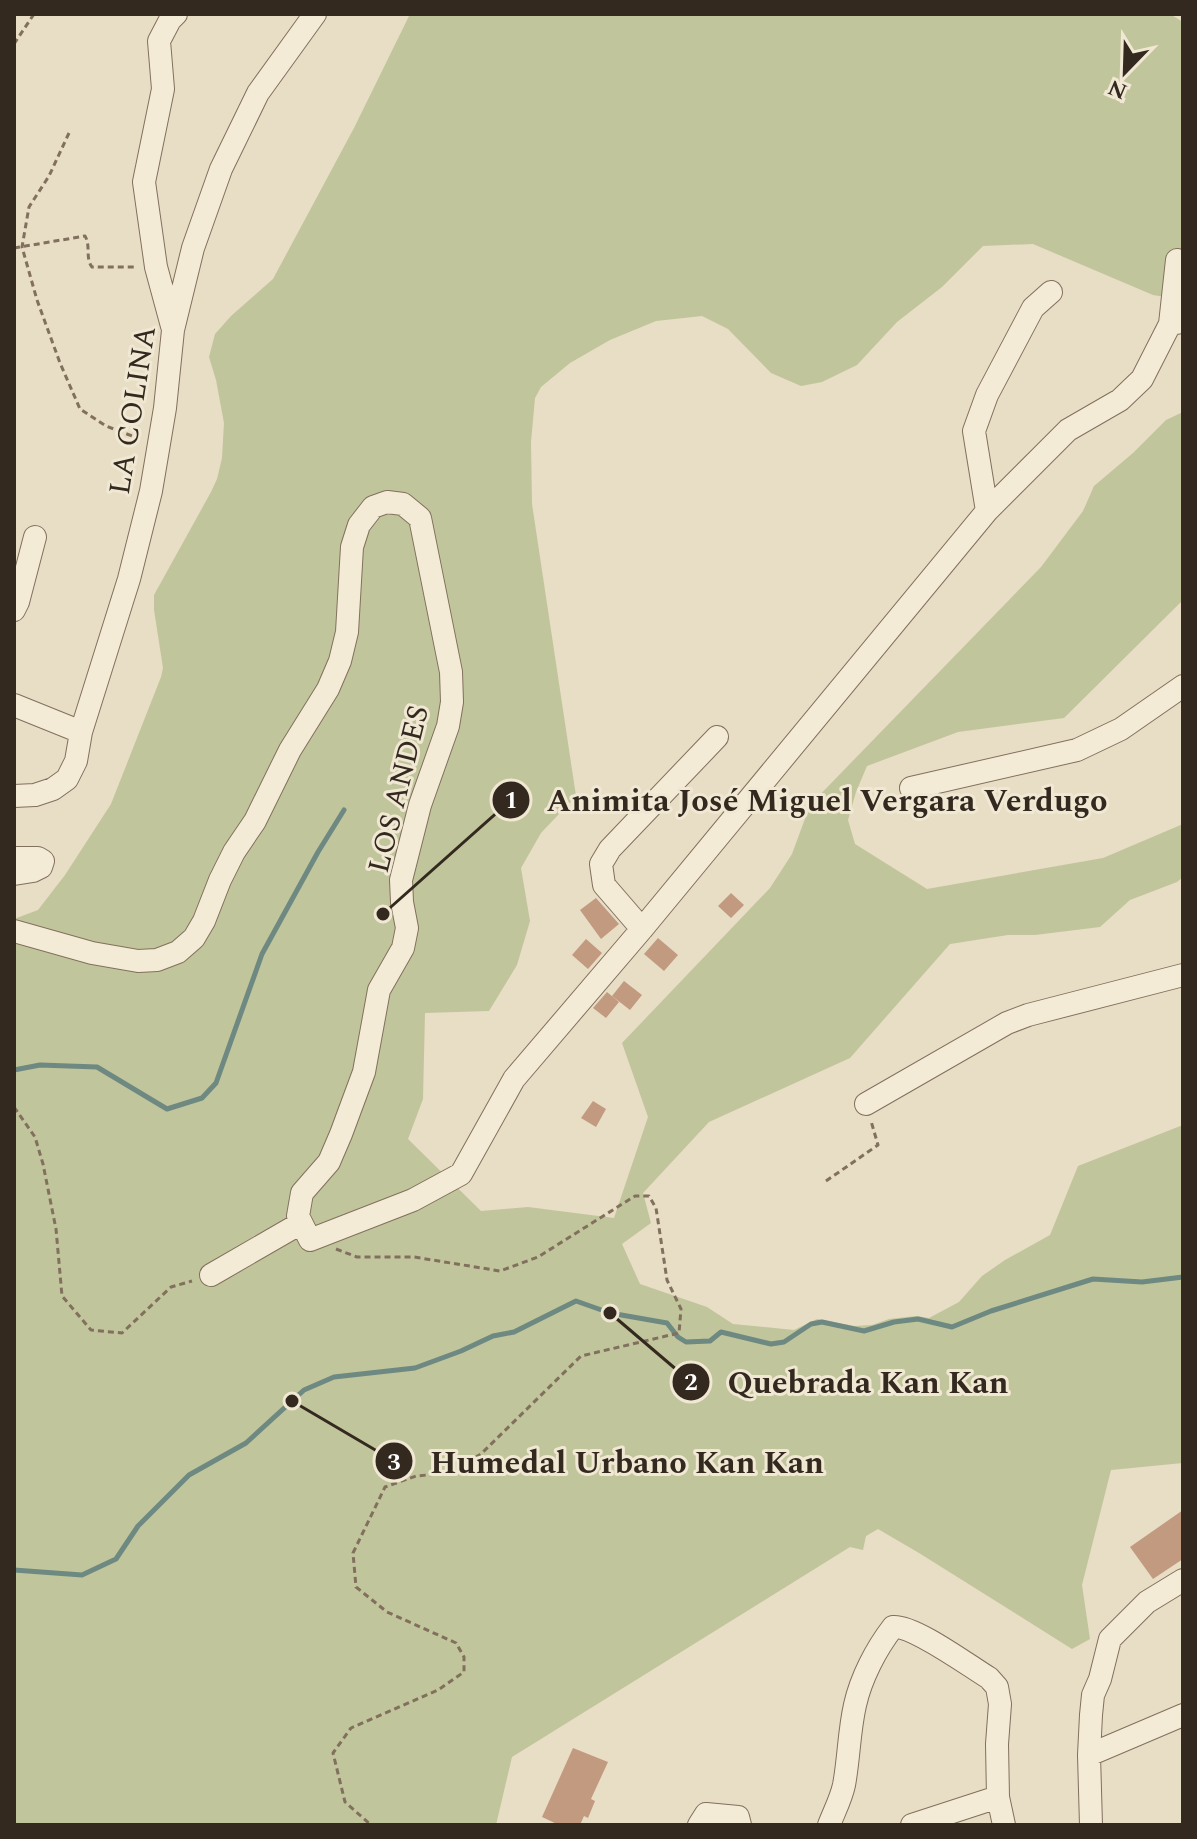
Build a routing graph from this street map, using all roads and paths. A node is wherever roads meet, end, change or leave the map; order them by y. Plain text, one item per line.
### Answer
1 (34, 14) edge
2 (176, 14) edge
3 (315, 14) edge
4 (14, 44) edge
5 (69, 133) dead end
6 (22, 247) junction
7 (14, 248) edge
8 (1177, 260) dead end
9 (156, 267) junction
10 (1051, 292) dead end
11 (1176, 323) edge
12 (173, 330) junction
13 (160, 447) junction
14 (987, 511) junction
15 (35, 537) dead end
16 (14, 610) edge
17 (1183, 686) edge
18 (14, 705) edge
19 (81, 732) junction
20 (717, 737) dead end
21 (911, 788) dead end
22 (14, 796) edge
23 (14, 858) edge
24 (14, 874) edge
25 (642, 929) junction
26 (14, 931) edge
27 (1183, 975) edge
28 (866, 1104) joint
29 (14, 1107) edge
30 (826, 1181) dead end
31 (306, 1232) junction
32 (211, 1275) joint
33 (1183, 1580) edge
34 (1183, 1715) edge
35 (1089, 1755) junction
36 (1091, 1791) junction
37 (998, 1797) junction
38 (739, 1821) edge
39 (371, 1825) edge
40 (699, 1825) edge
41 (829, 1825) edge
42 (912, 1825) edge
43 (1004, 1825) edge
44 (1091, 1825) edge
45 (1101, 1825) edge

1 - 4 path
2 - 9 street
3 - 12 street, LA COLINA
5 - 6 path
6 - 7 path
6 - 9 path
6 - 13 path
8 - 11 street
9 - 12 street
10 - 14 street
11 - 14 street
12 - 13 street, LA COLINA
13 - 19 street, LA COLINA
14 - 25 street
15 - 16 street
17 - 21 street
18 - 19 street
19 - 22 street, LA COLINA
20 - 25 street
23 - 24 street
25 - 31 street
26 - 31 street, LOS ANDES
27 - 28 street
28 - 30 path
29 - 32 path
31 - 32 street
31 - 39 path
33 - 35 street
34 - 35 street
35 - 36 street
36 - 44 street
36 - 45 street
37 - 41 street
37 - 42 street
37 - 43 street
38 - 40 street

